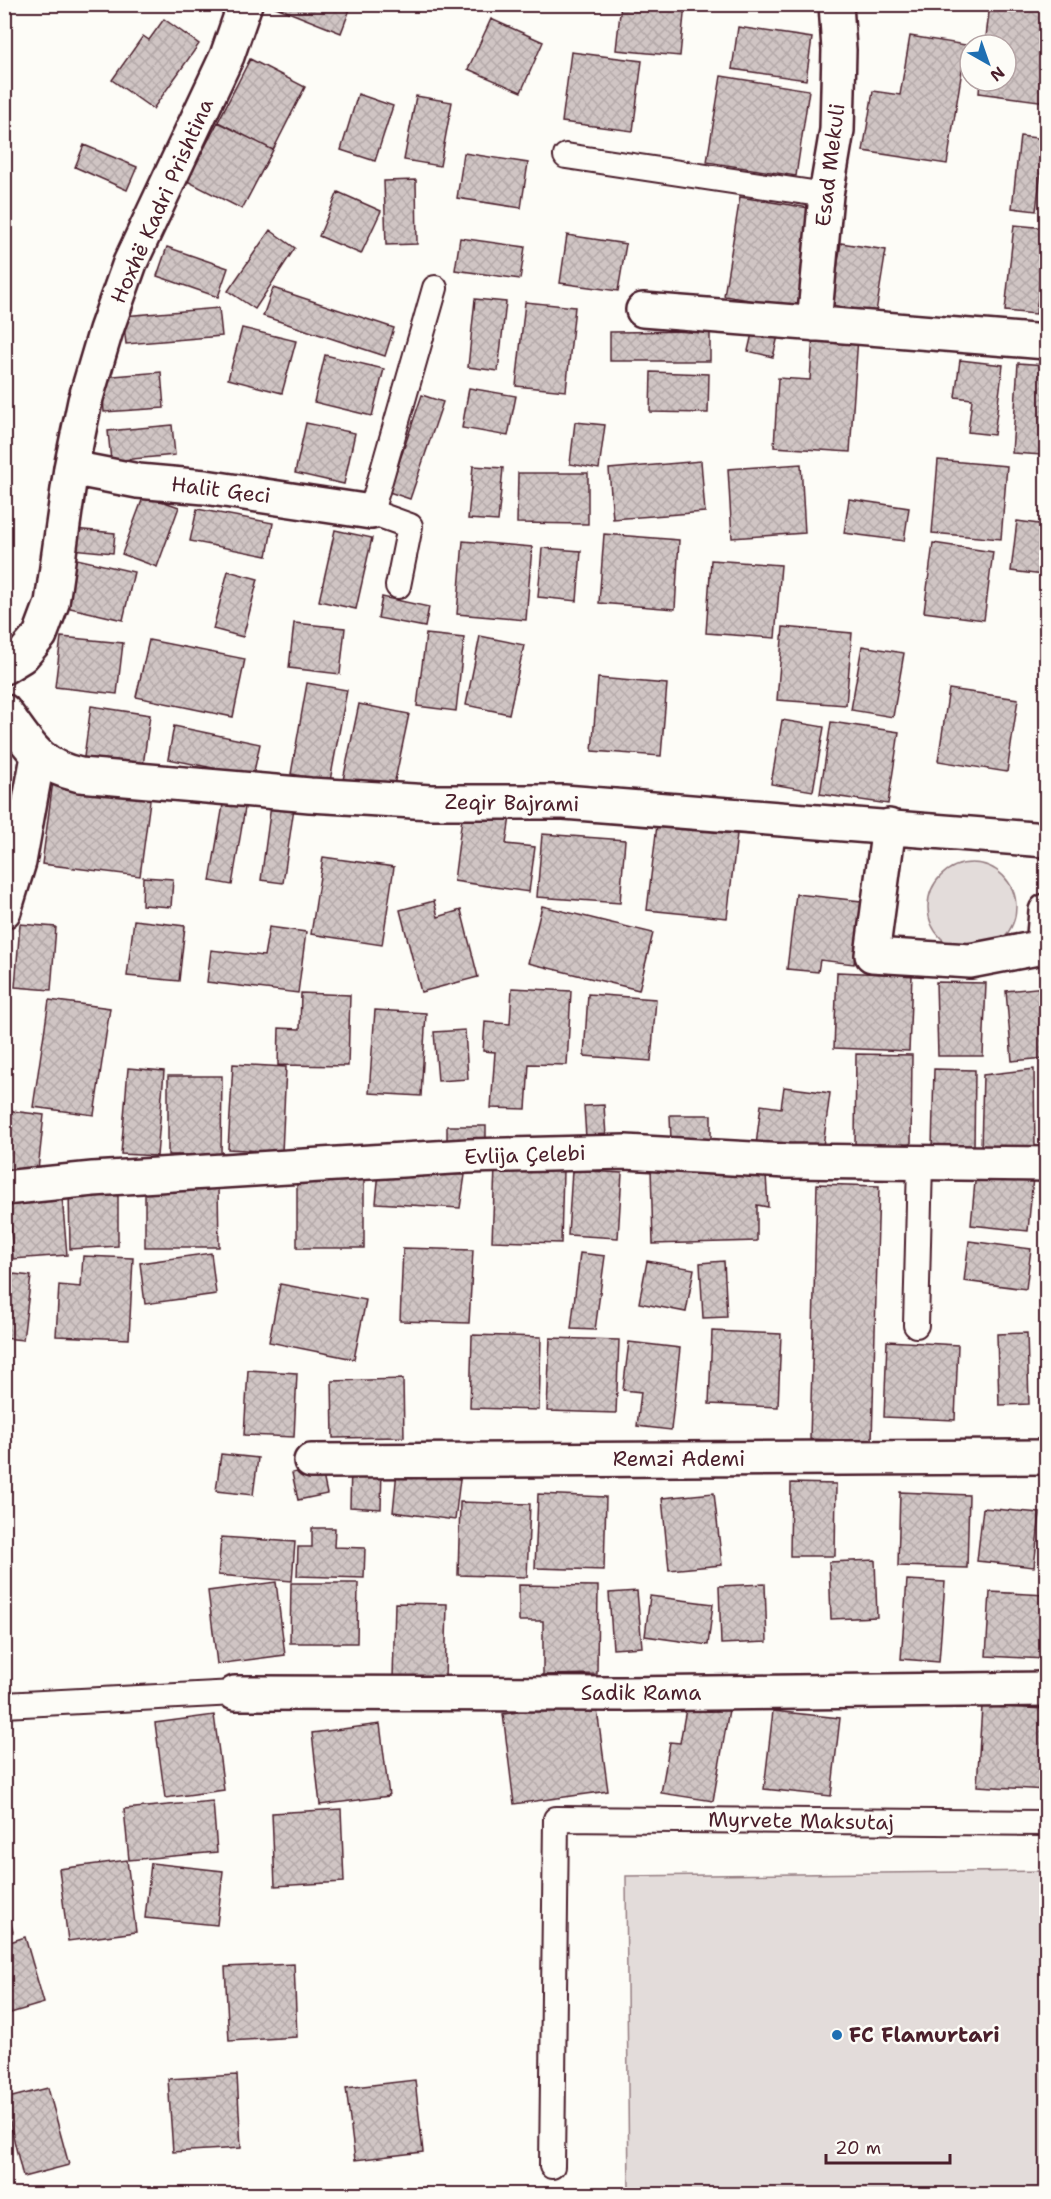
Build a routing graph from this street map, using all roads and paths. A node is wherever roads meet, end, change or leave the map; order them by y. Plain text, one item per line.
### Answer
1 (245, 4) edge
2 (836, 4) edge
3 (566, 156) dead end
4 (826, 195) junction
5 (435, 288) dead end
6 (643, 310) dead end
7 (814, 324) junction
8 (1047, 342) edge
9 (71, 468) junction
10 (371, 512) junction
11 (398, 586) dead end
12 (4, 667) edge
13 (4, 711) edge
14 (38, 756) junction
15 (889, 826) junction
16 (1047, 840) edge
17 (12, 858) edge
18 (4, 911) edge
19 (1047, 911) edge
20 (1045, 947) edge
21 (920, 1162) junction
22 (1047, 1164) edge
23 (4, 1188) edge
24 (916, 1325) dead end
25 (1047, 1457) edge
26 (311, 1461) dead end
27 (1047, 1689) edge
28 (234, 1693) joint
29 (4, 1705) edge
30 (1047, 1823) edge
31 (552, 2166) dead end

1 - 9 street, Hoxhë Kadri Prishtina
2 - 4 street, Esad Mekuli
3 - 4 lane
4 - 7 street, Esad Mekuli
5 - 10 lane
6 - 7 street
7 - 8 street
9 - 10 street, Halit Geci
9 - 12 street, Hoxhë Kadri Prishtina
10 - 11 lane, Halit Geci
13 - 14 street, Zeqir Bajrami
14 - 15 street, Zeqir Bajrami
14 - 17 street
15 - 16 street, Zeqir Bajrami
15 - 20 street
17 - 18 street
19 - 20 street
21 - 22 street, Evlija Çelebi
21 - 23 street, Evlija Çelebi
21 - 24 lane
25 - 26 street, Remzi Ademi
27 - 28 street, Sadik Rama
28 - 29 lane
30 - 31 lane, Myrvete Maksutaj

